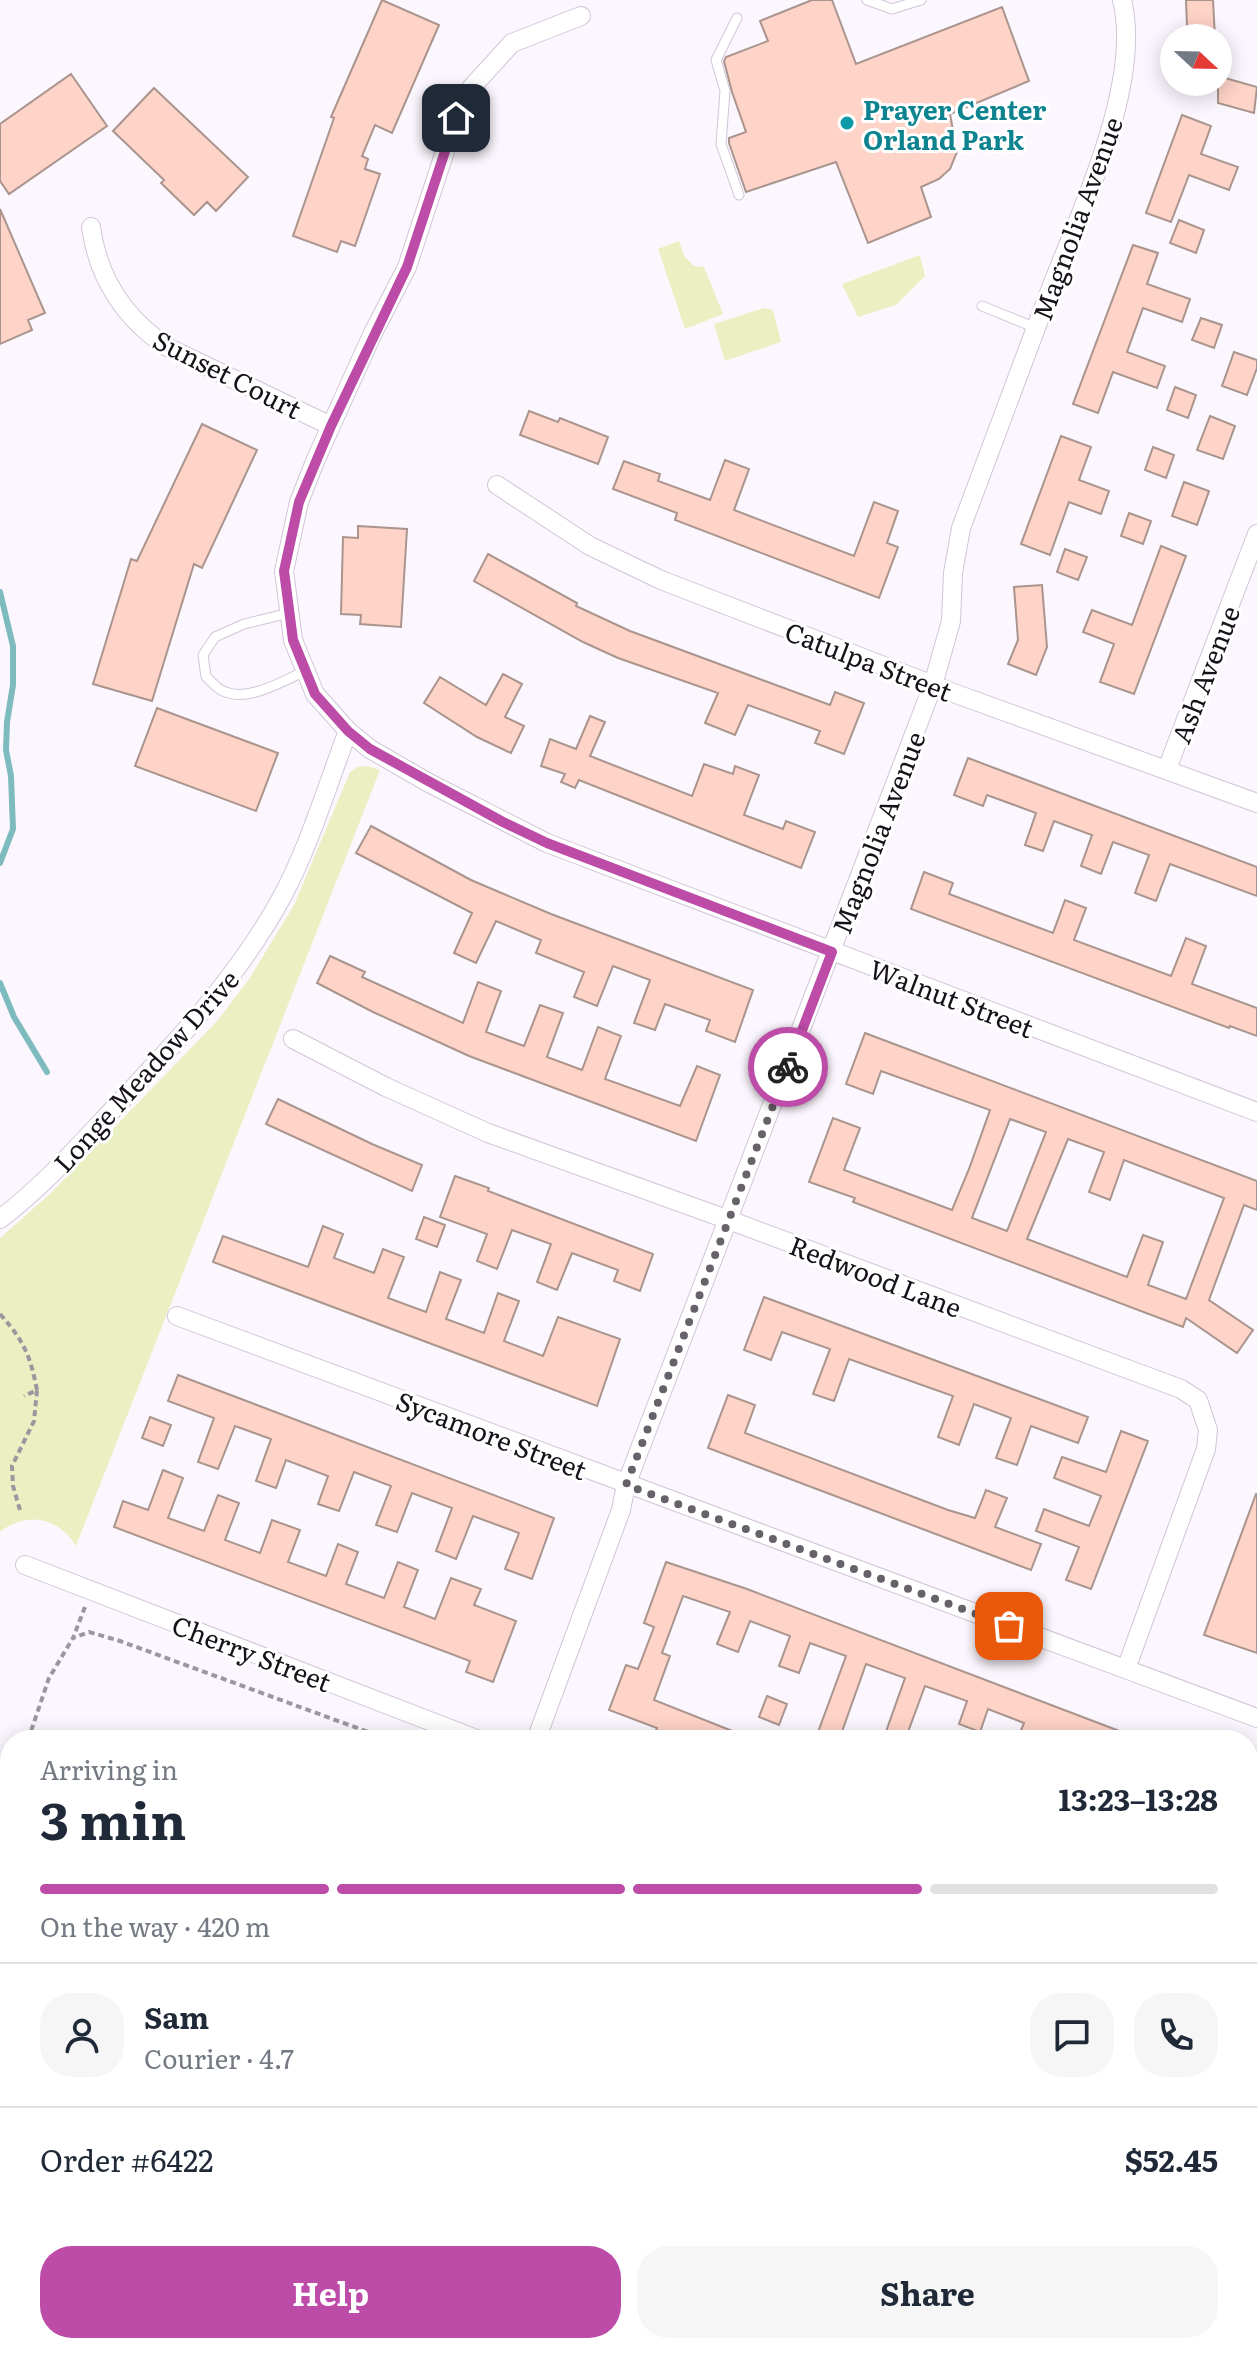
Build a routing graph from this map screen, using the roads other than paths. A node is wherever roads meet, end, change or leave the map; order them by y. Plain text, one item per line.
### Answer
1 (867, 0) edge
2 (921, 0) edge
3 (1122, 0) edge
4 (581, 16) dead end
5 (737, 18) dead end
6 (739, 195) dead end
7 (91, 227) dead end
8 (982, 306) dead end
9 (1036, 328) junction
10 (331, 426) junction
11 (497, 485) dead end
12 (1257, 534) edge
13 (289, 613) junction
14 (305, 671) junction
15 (933, 685) junction
16 (348, 731) junction
17 (1167, 769) junction
18 (1257, 803) edge
19 (832, 952) junction
20 (293, 1039) dead end
21 (1257, 1112) edge
22 (0, 1219) edge
23 (729, 1220) junction
24 (177, 1316) dead end
25 (626, 1485) junction
26 (25, 1565) dead end
27 (1126, 1669) junction
28 (1257, 1718) edge
29 (453, 1730) edge
30 (540, 1730) edge

1 - 2 lane
3 - 9 street, Magnolia Avenue
4 - 10 street, Walnut Street
5 - 6 lane
7 - 10 street, Sunset Court
8 - 9 lane
9 - 15 street, Magnolia Avenue
10 - 13 street, Walnut Street
11 - 15 street, Catulpa Street
12 - 17 street, Ash Avenue
13 - 14 street, Walnut Street
13 - 14 lane
14 - 16 street, Walnut Street
15 - 17 street, Catulpa Street
15 - 19 street, Magnolia Avenue
16 - 19 street, Walnut Street
16 - 22 street, Longe Meadow Drive
17 - 18 street, Catulpa Street
19 - 21 street, Walnut Street
19 - 23 street, Magnolia Avenue
20 - 23 street, Redwood Lane
23 - 25 street, Magnolia Avenue
23 - 27 street, Redwood Lane
24 - 25 street, Sycamore Street
25 - 27 street, Sycamore Street
25 - 30 street, Magnolia Avenue
26 - 29 street, Cherry Street
27 - 28 street, Sycamore Street

